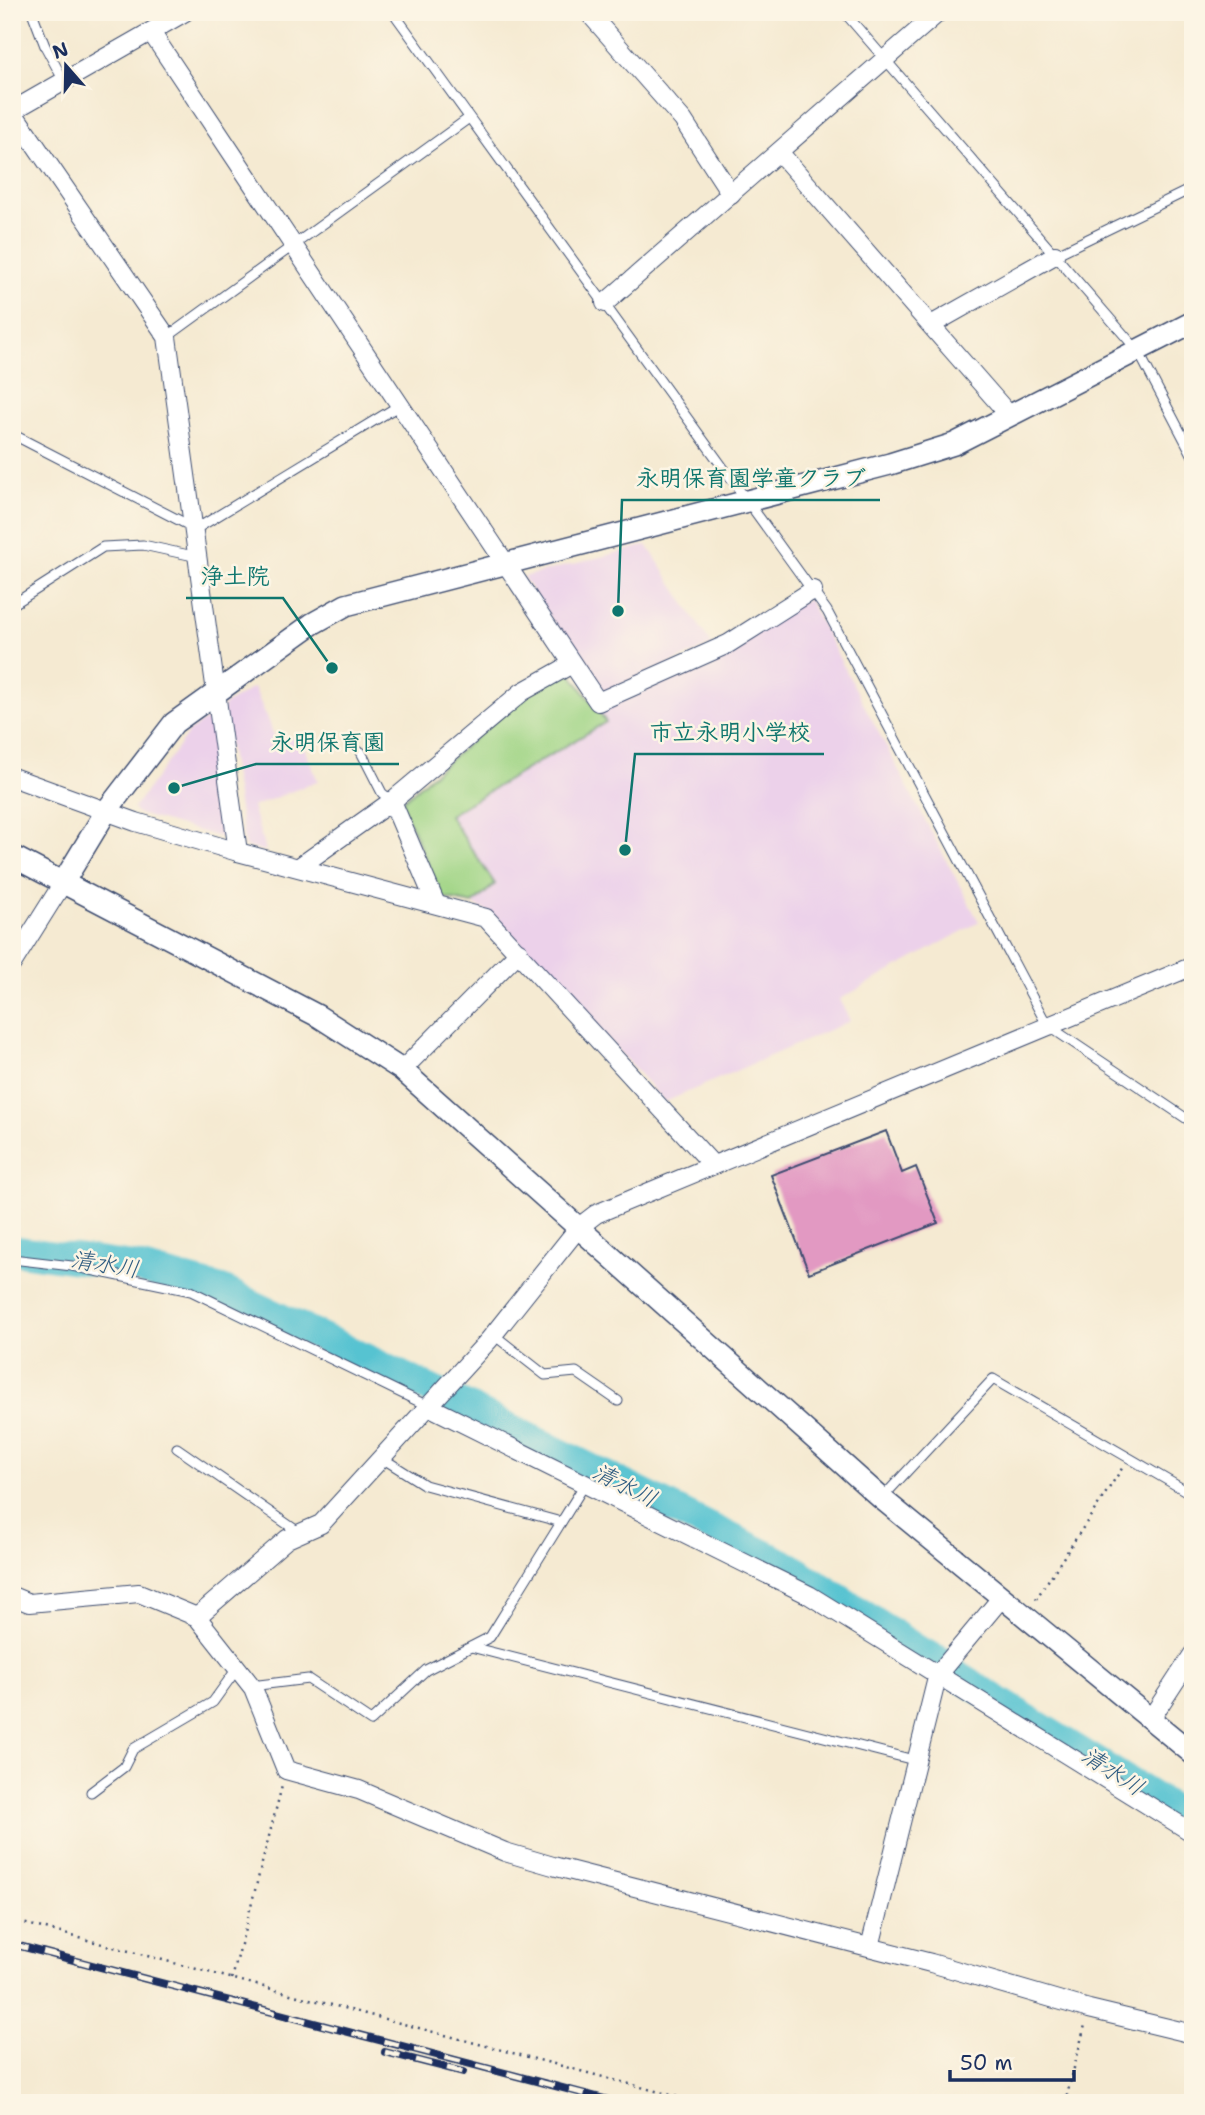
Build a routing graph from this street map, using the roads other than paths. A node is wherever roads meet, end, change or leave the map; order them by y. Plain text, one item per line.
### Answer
1 (32, 12) edge
2 (185, 12) edge
3 (393, 12) edge
4 (588, 12) edge
5 (844, 12) edge
6 (939, 12) edge
7 (151, 32) junction
8 (885, 60) junction
9 (65, 83) junction
10 (469, 118) junction
11 (779, 152) junction
12 (1193, 188) edge
13 (730, 194) junction
14 (293, 244) junction
15 (1055, 255) junction
16 (605, 303) junction
17 (1193, 321) edge
18 (930, 325) junction
19 (167, 337) junction
20 (1138, 351) junction
21 (401, 404) junction
22 (1010, 416) junction
23 (12, 434) edge
24 (1193, 456) edge
25 (750, 500) junction
26 (196, 529) junction
27 (200, 557) junction
28 (503, 564) junction
29 (813, 590) junction
30 (12, 605) edge
31 (572, 664) junction
32 (218, 692) junction
33 (362, 752) dead end
34 (12, 777) edge
35 (392, 801) junction
36 (107, 810) junction
37 (238, 852) junction
38 (12, 856) edge
39 (299, 867) junction
40 (62, 884) junction
41 (436, 904) junction
42 (519, 952) junction
43 (12, 964) edge
44 (1193, 966) edge
45 (1046, 1025) junction
46 (402, 1070) junction
47 (1193, 1123) edge
48 (713, 1165) junction
49 (579, 1227) junction
50 (12, 1259) edge
51 (494, 1335) junction
52 (618, 1401) dead end
53 (430, 1407) junction
54 (177, 1448) dead end
55 (382, 1458) junction
56 (585, 1484) junction
57 (1193, 1496) edge
58 (881, 1498) junction
59 (561, 1522) junction
60 (300, 1533) junction
61 (12, 1595) edge
62 (1002, 1597) junction
63 (197, 1617) junction
64 (471, 1647) junction
65 (1193, 1654) edge
66 (236, 1670) junction
67 (938, 1674) junction
68 (251, 1686) junction
69 (1150, 1720) junction
70 (1193, 1754) edge
71 (914, 1759) junction
72 (91, 1791) dead end
73 (1193, 1833) edge
74 (870, 1947) junction
75 (1193, 2034) edge

1 - 9 lane
2 - 7 street
3 - 10 lane
4 - 13 street
5 - 8 lane
6 - 8 street
7 - 9 street
7 - 14 street
8 - 11 street
8 - 15 lane
9 - 19 street
10 - 14 lane
10 - 16 lane
11 - 13 street
11 - 18 street
12 - 15 lane
13 - 16 street
14 - 19 lane
14 - 21 street
15 - 18 street
15 - 20 lane
16 - 25 lane
17 - 20 street
18 - 22 street
19 - 26 street
20 - 22 street
20 - 24 lane
21 - 26 lane
21 - 28 street
22 - 25 street
23 - 26 lane
25 - 28 street
25 - 29 lane
26 - 27 street
27 - 30 lane
27 - 32 street
28 - 31 street
28 - 32 street
29 - 31 street
29 - 45 lane
31 - 35 street
32 - 36 street
32 - 37 street
33 - 35 lane
34 - 36 street
35 - 39 street
35 - 41 street
36 - 37 street
36 - 40 street
37 - 39 street
38 - 40 street
39 - 41 street
40 - 43 street
40 - 46 street
41 - 42 street
42 - 46 street
42 - 48 street
44 - 45 street
45 - 47 lane
45 - 48 street
46 - 49 street
48 - 49 street
49 - 51 street
49 - 58 street
50 - 53 lane
51 - 52 lane
51 - 53 street
53 - 55 street
53 - 56 street
54 - 60 lane
55 - 59 lane
55 - 60 street
56 - 59 lane
56 - 67 street
57 - 58 lane
58 - 62 street
59 - 64 lane
60 - 63 street
61 - 63 street
62 - 67 street
62 - 69 street
63 - 66 street
64 - 68 lane
64 - 71 lane
65 - 69 street
66 - 68 street
66 - 72 lane
67 - 71 street
67 - 73 street
68 - 74 street
69 - 70 street
71 - 74 street
74 - 75 street

